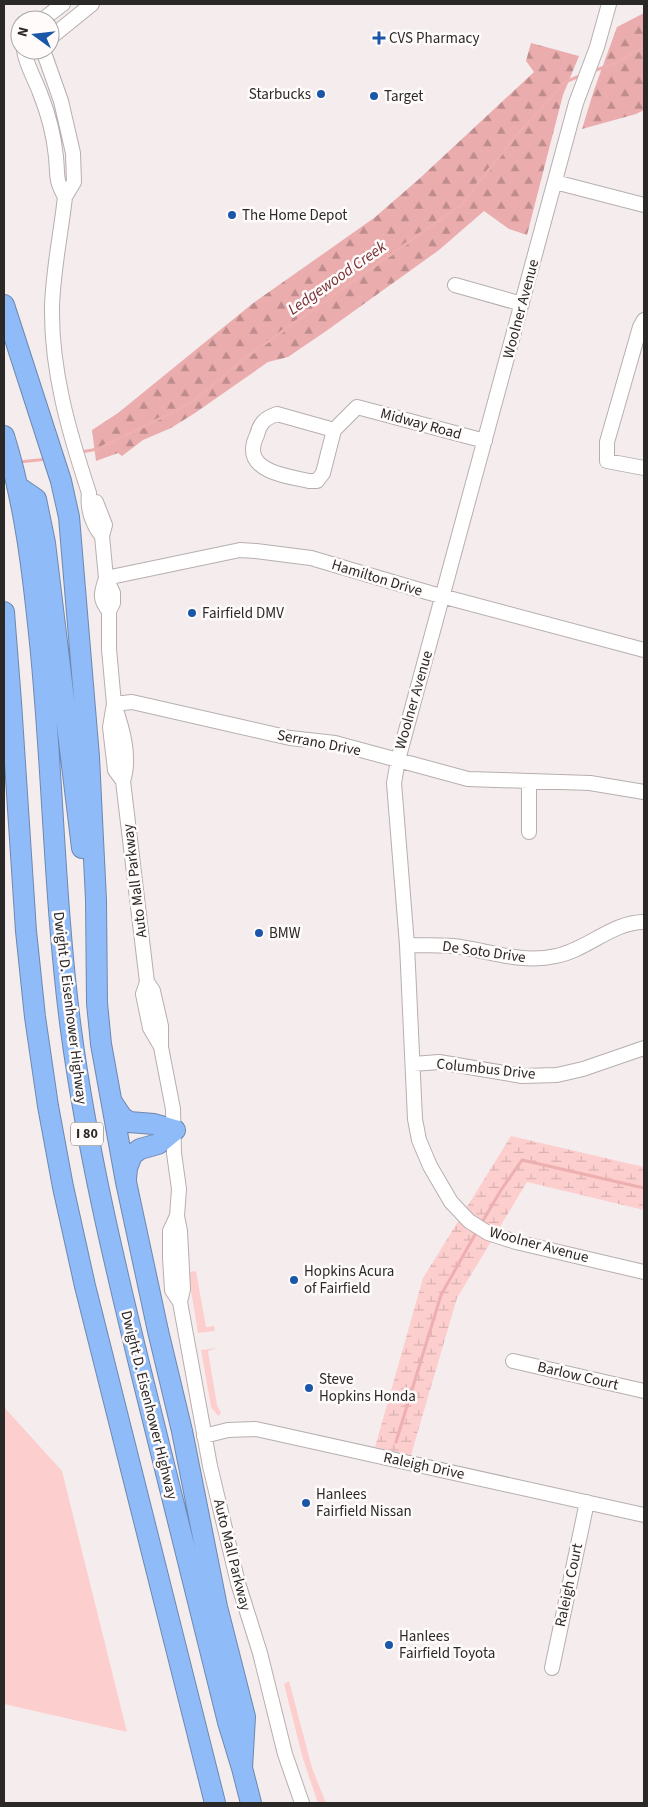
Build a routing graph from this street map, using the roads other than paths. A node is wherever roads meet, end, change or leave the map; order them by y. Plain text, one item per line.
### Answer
1 (92, 4) edge
2 (609, 4) edge
3 (60, 30) edge
4 (26, 60) edge
5 (47, 60) edge
6 (555, 182) junction
7 (66, 197) junction
8 (644, 205) edge
9 (455, 285) dead end
10 (522, 304) junction
11 (4, 305) edge
12 (644, 320) edge
13 (334, 430) junction
14 (485, 441) junction
15 (6, 443) edge
16 (644, 468) edge
17 (17, 486) junction
18 (106, 578) junction
19 (443, 597) junction
20 (4, 612) edge
21 (644, 650) edge
22 (8, 696) edge
23 (114, 704) junction
24 (398, 760) junction
25 (529, 781) junction
26 (644, 792) edge
27 (529, 832) dead end
28 (644, 922) edge
29 (407, 945) junction
30 (96, 954) junction
31 (644, 1048) edge
32 (413, 1064) junction
33 (110, 1099) junction
34 (175, 1130) junction
35 (126, 1182) junction
36 (644, 1272) edge
37 (512, 1361) dead end
38 (644, 1392) edge
39 (204, 1436) junction
40 (587, 1502) junction
41 (644, 1515) edge
42 (552, 1668) dead end
43 (242, 1768) junction
44 (215, 1803) edge
45 (251, 1803) edge
46 (302, 1803) edge

1 - 3 street
2 - 6 street, Woolner Avenue
4 - 7 street
5 - 7 street, Auto Mall Parkway
6 - 8 street
6 - 10 street, Woolner Avenue
7 - 18 street, Auto Mall Parkway
9 - 10 street
10 - 14 street, Woolner Avenue
11 - 30 highway
12 - 16 street
13 - 13 street
13 - 14 street, Midway Road
14 - 19 street, Woolner Avenue
15 - 17 highway, Dwight D. Eisenhower Highway / I 80
17 - 30 highway
17 - 43 highway, Dwight D. Eisenhower Highway / I 80
18 - 19 street, Hamilton Drive
18 - 23 street, Auto Mall Parkway
19 - 21 street, Hamilton Drive
19 - 24 street, Woolner Avenue
20 - 22 highway, I 80
22 - 44 highway, I 80
23 - 24 street, Serrano Drive
23 - 34 street, Auto Mall Parkway
24 - 25 street, Serrano Drive
24 - 29 street, Woolner Avenue
25 - 26 street, Serrano Drive
25 - 27 street
28 - 29 street, De Soto Drive
29 - 32 street, Woolner Avenue
30 - 33 highway
31 - 32 street, Columbus Drive
32 - 36 street, Woolner Avenue
33 - 34 highway
33 - 35 highway
34 - 35 highway
34 - 39 street, Auto Mall Parkway
35 - 43 highway
37 - 38 street, Barlow Court
39 - 40 street, Raleigh Drive
39 - 46 street, Auto Mall Parkway
40 - 41 street, Raleigh Drive
40 - 42 street, Raleigh Court
43 - 45 highway, Dwight D. Eisenhower Highway / I 80

